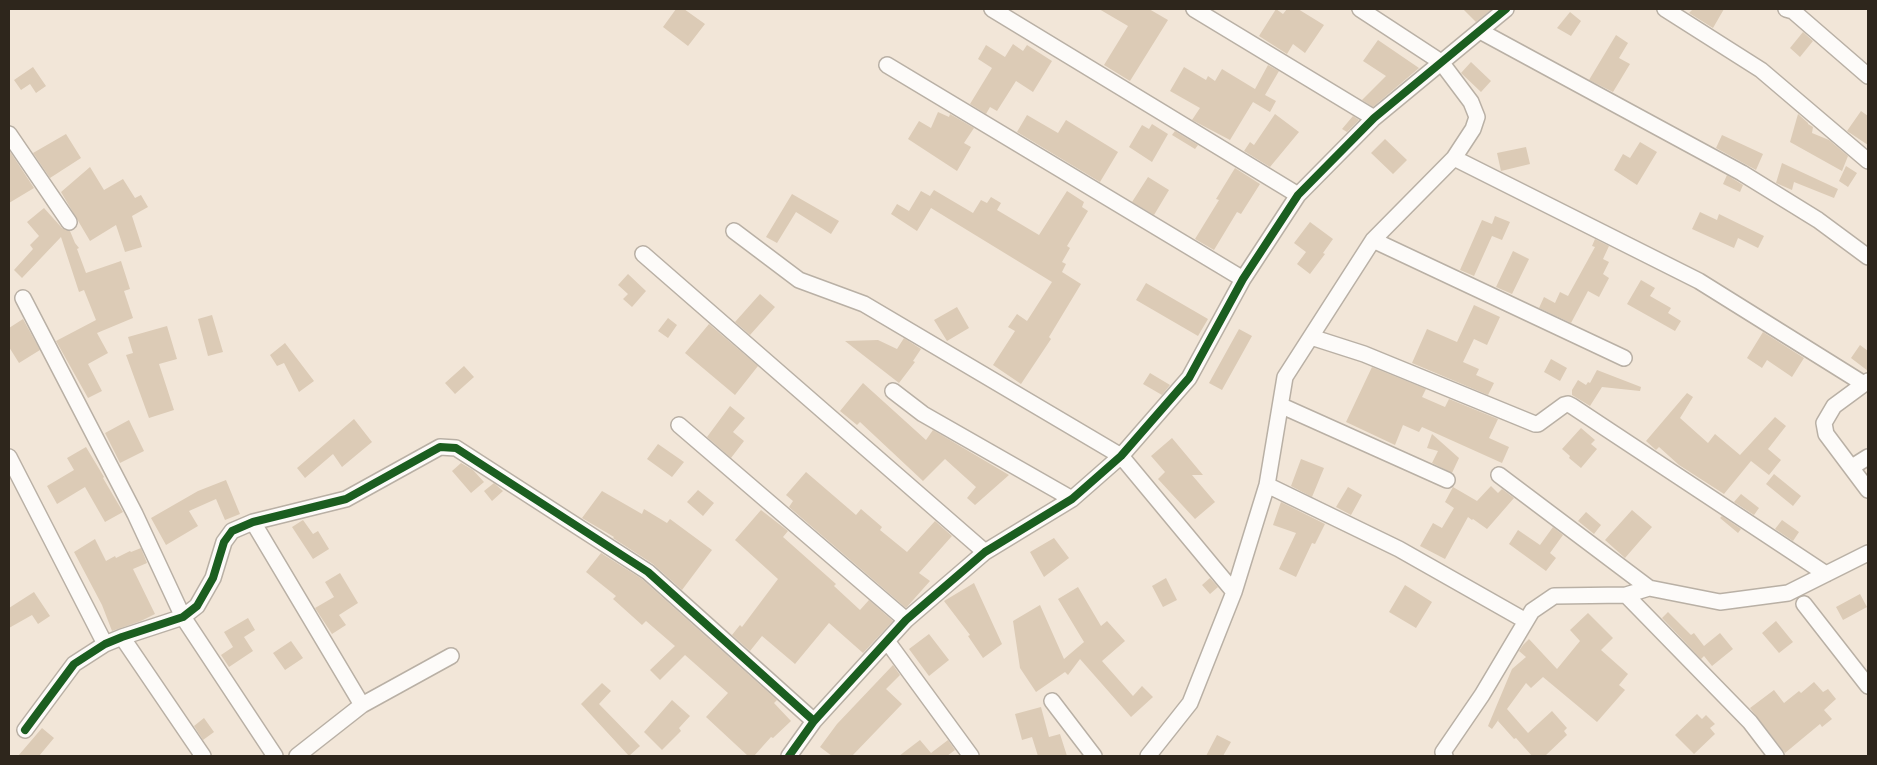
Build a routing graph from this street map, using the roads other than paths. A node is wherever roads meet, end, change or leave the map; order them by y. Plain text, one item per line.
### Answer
1 (992, 9) edge
2 (1194, 9) edge
3 (1360, 9) edge
4 (1506, 9) edge
5 (1665, 9) edge
6 (1786, 9) edge
7 (1480, 31) junction
8 (1441, 62) junction
9 (887, 65) dead end
10 (1868, 76) edge
11 (1374, 118) junction
12 (9, 134) edge
13 (1454, 158) junction
14 (1868, 161) edge
15 (1298, 195) junction
16 (69, 222) dead end
17 (734, 232) dead end
18 (1373, 240) junction
19 (643, 254) dead end
20 (1868, 257) edge
21 (1243, 279) junction
22 (23, 298) dead end
23 (1311, 337) junction
24 (1624, 358) dead end
25 (1866, 382) edge
26 (893, 391) dead end
27 (1282, 406) junction
28 (679, 425) dead end
29 (1121, 456) junction
30 (9, 457) edge
31 (1868, 457) edge
32 (1852, 467) junction
33 (1499, 475) dead end
34 (1447, 480) dead end
35 (1268, 485) junction
36 (1868, 490) edge
37 (1072, 499) junction
38 (253, 522) junction
39 (985, 552) junction
40 (1868, 553) edge
41 (1826, 574) junction
42 (1649, 588) junction
43 (1234, 592) junction
44 (1626, 595) junction
45 (1804, 604) dead end
46 (183, 617) junction
47 (906, 620) junction
48 (1526, 622) junction
49 (122, 636) junction
50 (887, 641) junction
51 (105, 644) junction
52 (451, 656) dead end
53 (1868, 686) edge
54 (1052, 701) dead end
55 (362, 705) junction
56 (814, 721) junction
57 (25, 730) dead end
58 (203, 756) edge
59 (275, 756) edge
60 (297, 756) edge
61 (789, 756) edge
62 (971, 756) edge
63 (1094, 756) edge
64 (1148, 756) edge
65 (1445, 756) edge
66 (1776, 756) edge

1 - 15 street
2 - 11 street
3 - 8 street
4 - 7 street
5 - 14 street
6 - 10 street
7 - 8 street
7 - 20 street
8 - 11 street
8 - 13 street
9 - 21 street
11 - 15 street
12 - 16 street
13 - 18 street
13 - 25 street
15 - 21 street
17 - 29 street
18 - 23 street
18 - 24 street
19 - 39 street
21 - 29 street
22 - 46 street
23 - 27 street
23 - 41 street
25 - 32 street
26 - 37 street
27 - 34 street
27 - 35 street
28 - 47 street
29 - 37 street
29 - 43 street
30 - 51 street
31 - 32 street
32 - 36 street
33 - 42 street
35 - 43 street
35 - 48 street
37 - 39 street
38 - 46 street
38 - 55 street
38 - 56 street
39 - 47 street
40 - 41 street
41 - 42 street
42 - 44 street
43 - 64 street
44 - 48 street
44 - 66 street
45 - 53 street
46 - 49 street
46 - 59 street
47 - 50 street
48 - 65 street
49 - 51 street
49 - 58 street
50 - 56 street
50 - 62 street
51 - 57 street
52 - 55 street
54 - 63 street
55 - 60 street
56 - 61 street

